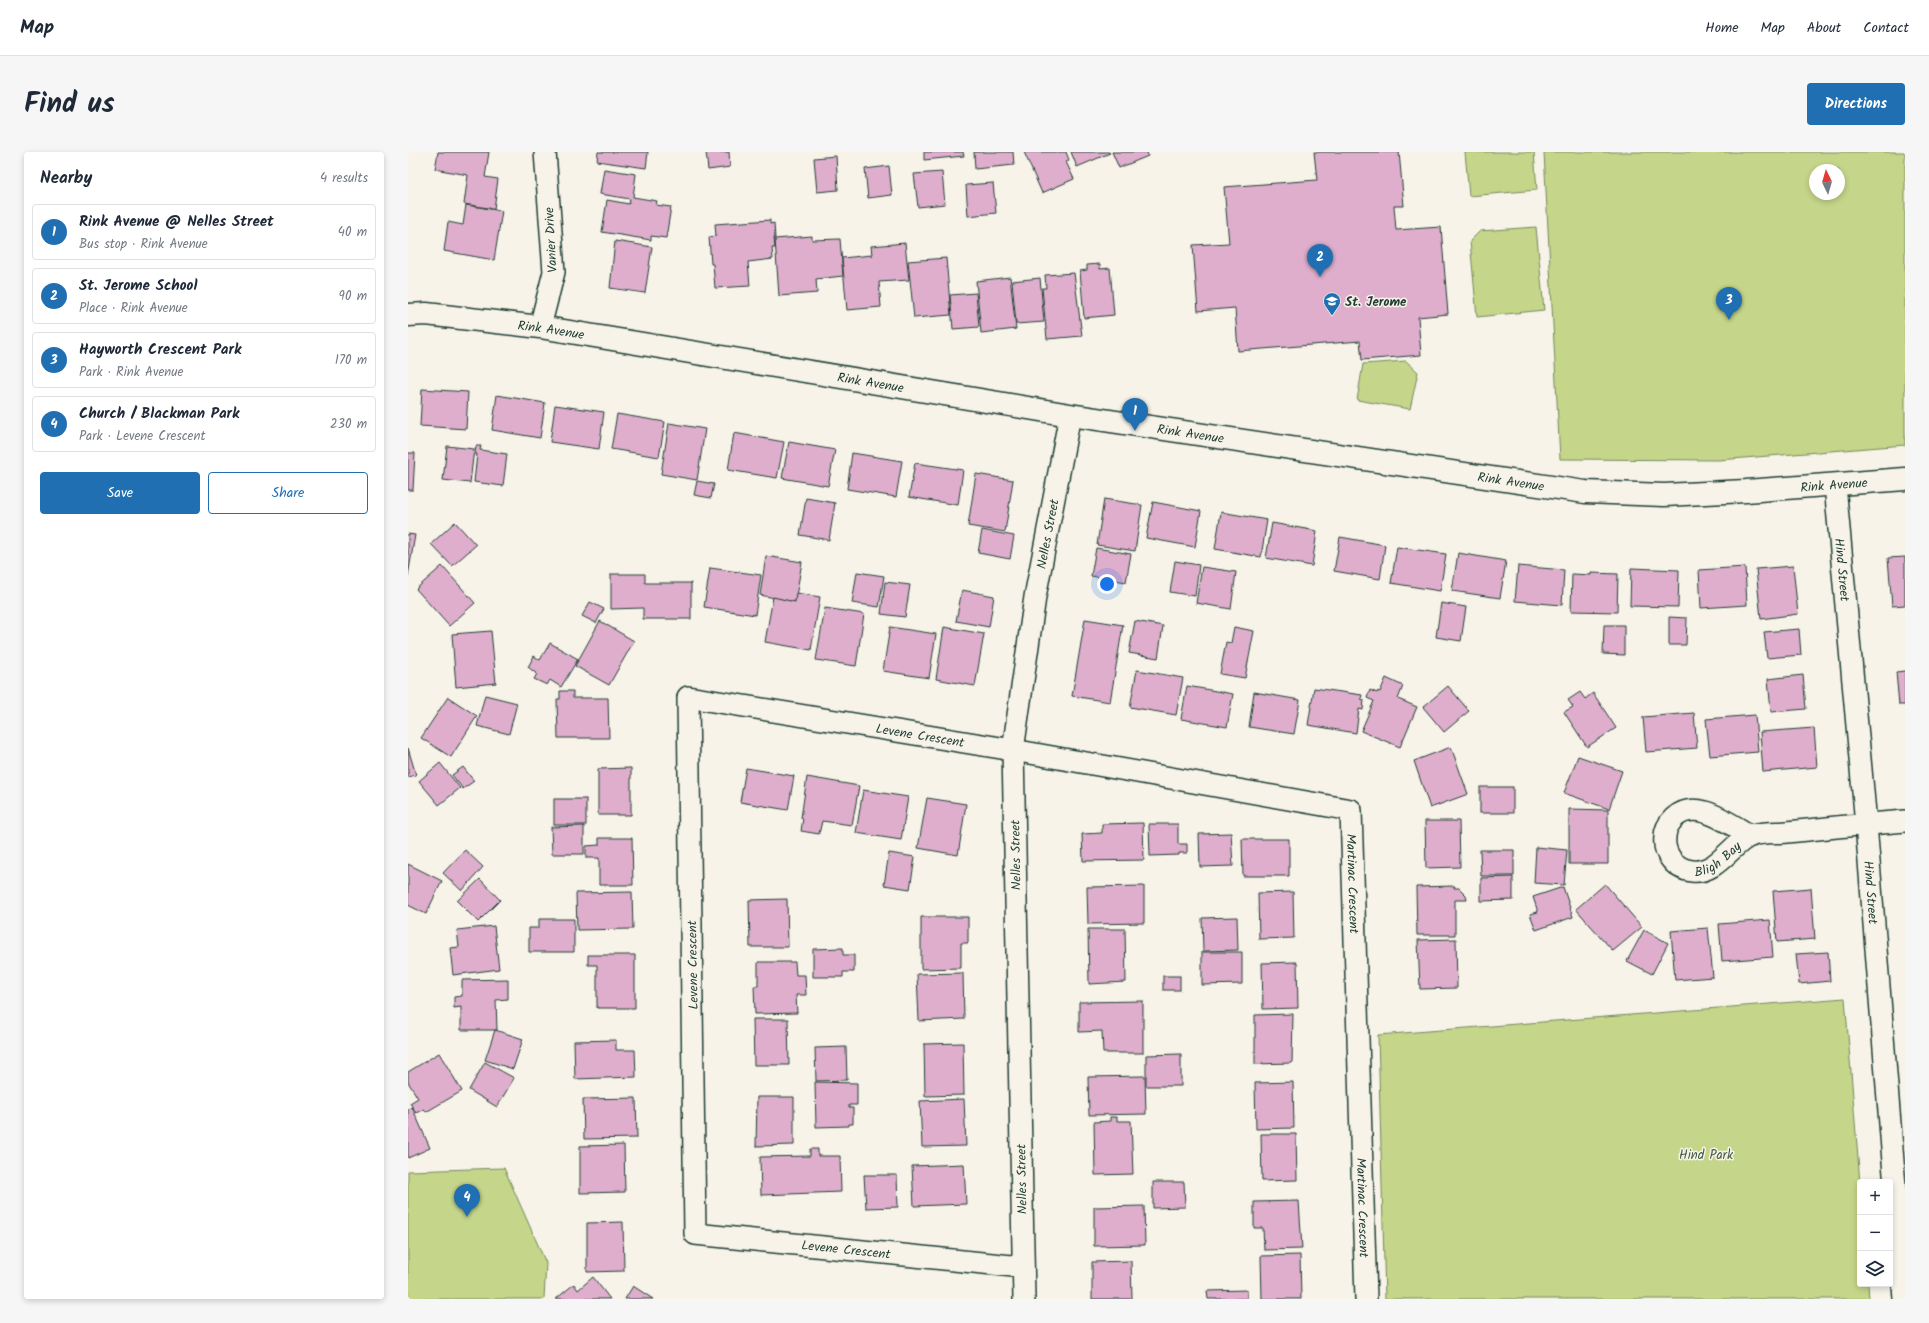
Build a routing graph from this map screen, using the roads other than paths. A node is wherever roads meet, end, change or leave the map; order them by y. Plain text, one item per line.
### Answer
1 (545, 152) edge
2 (408, 315) edge
3 (540, 327) junction
4 (1070, 415) junction
5 (1905, 479) edge
6 (1835, 486) junction
7 (1013, 750) junction
8 (1905, 821) edge
9 (1866, 824) junction
10 (1751, 836) dead end
11 (1023, 1267) junction
12 (1024, 1299) edge
13 (1366, 1299) edge
14 (1904, 1299) edge

1 - 3 street, Vanier Drive
2 - 3 street, Rink Avenue
3 - 4 street, Rink Avenue
4 - 6 street, Rink Avenue
4 - 7 street, Nelles Street
5 - 6 street, Rink Avenue
6 - 9 street, Hind Street
7 - 11 street, Nelles Street
7 - 11 street, Levene Crescent
7 - 13 street, Martinac Crescent
8 - 9 street, Bligh Bay
9 - 10 street, Bligh Bay
9 - 14 street, Hind Street
11 - 12 street, Nelles Street

